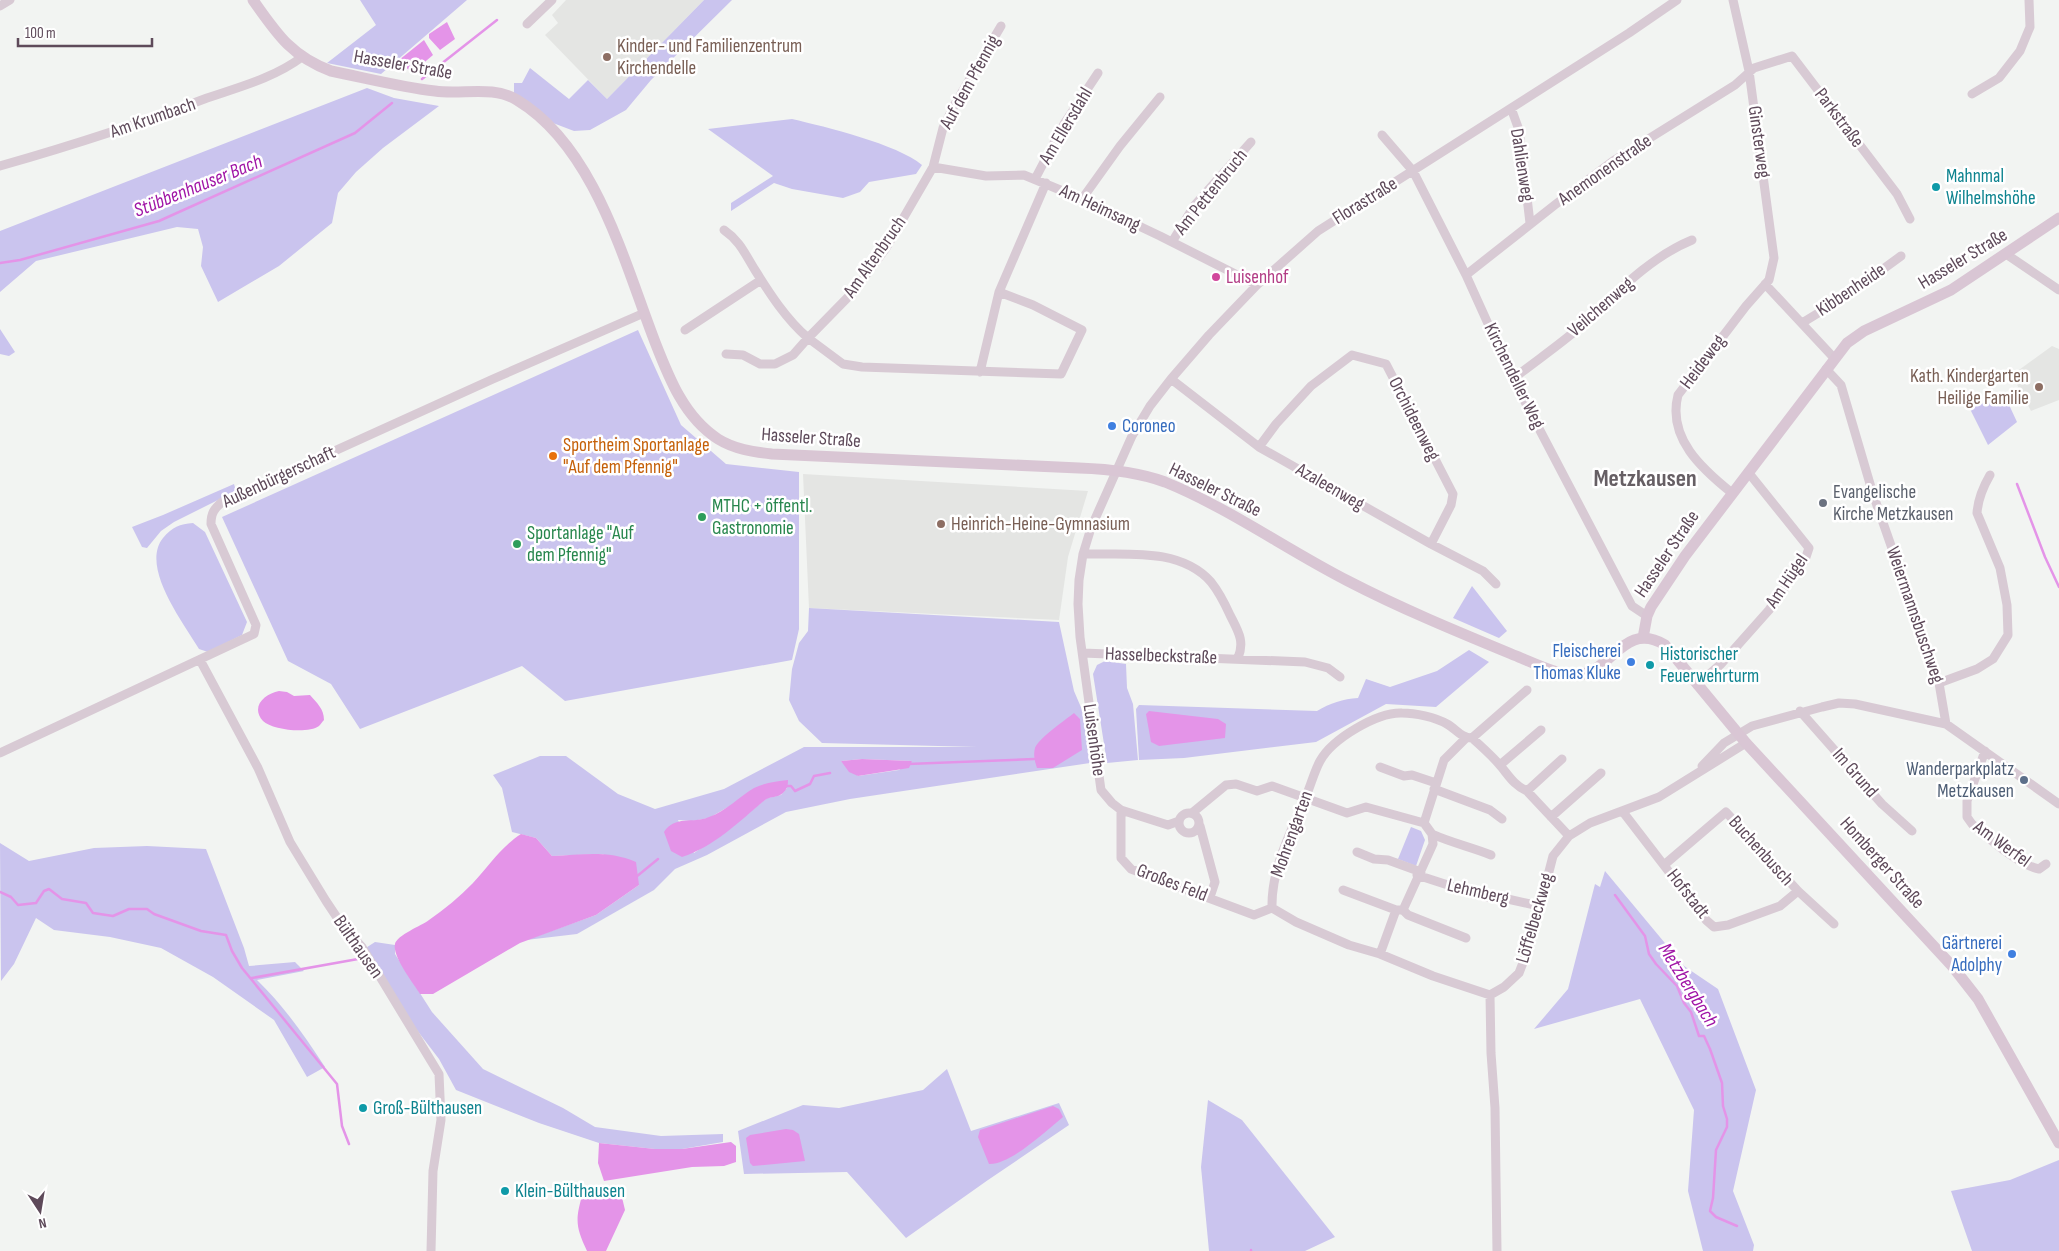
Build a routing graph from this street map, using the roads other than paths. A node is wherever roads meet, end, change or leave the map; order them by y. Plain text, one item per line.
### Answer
1 (10, 0) edge
2 (253, 0) edge
3 (552, 0) edge
4 (1678, 0) edge
5 (1733, 0) edge
6 (2029, 0) edge
7 (0, 6) edge
8 (527, 24) dead end
9 (1001, 26) dead end
10 (302, 57) junction
11 (1749, 71) junction
12 (1098, 73) dead end
13 (1972, 94) dead end
14 (1160, 97) dead end
15 (1511, 108) junction
16 (1382, 135) dead end
17 (1251, 142) dead end
18 (0, 166) edge
19 (933, 167) junction
20 (1413, 171) junction
21 (1035, 179) junction
22 (1046, 183) junction
23 (1082, 199) junction
24 (2059, 218) edge
25 (1910, 219) dead end
26 (1530, 223) junction
27 (724, 230) dead end
28 (1692, 240) dead end
29 (1172, 242) junction
30 (2006, 254) junction
31 (1901, 256) dead end
32 (1466, 275) junction
33 (761, 280) junction
34 (1765, 284) junction
35 (1257, 285) junction
36 (2059, 290) edge
37 (999, 292) junction
38 (644, 313) junction
39 (1802, 323) junction
40 (685, 330) dead end
41 (808, 338) junction
42 (726, 354) dead end
43 (1834, 358) junction
44 (1826, 369) junction
45 (980, 372) junction
46 (1171, 379) junction
47 (1513, 379) junction
48 (1259, 446) junction
49 (1117, 471) junction
50 (1748, 472) junction
51 (1990, 475) dead end
52 (1732, 493) junction
53 (1431, 544) junction
54 (1083, 554) junction
55 (1496, 584) dead end
56 (1644, 615) junction
57 (1643, 638) junction
58 (1083, 653) junction
59 (1238, 658) junction
60 (200, 660) junction
61 (1340, 677) dead end
62 (1938, 683) junction
63 (1698, 685) junction
64 (1527, 690) dead end
65 (1088, 692) joint
66 (1800, 711) junction
67 (1946, 724) junction
68 (1541, 730) dead end
69 (1738, 733) junction
70 (1469, 738) junction
71 (1746, 743) junction
72 (1985, 751) junction
73 (0, 753) edge
74 (1562, 759) dead end
75 (1500, 765) junction
76 (1380, 767) dead end
77 (1601, 773) dead end
78 (1694, 775) junction
79 (1435, 786) junction
80 (1527, 791) junction
81 (1305, 798) junction
82 (2059, 804) edge
83 (1121, 810) junction
84 (1623, 812) junction
85 (1192, 813) junction
86 (1551, 817) junction
87 (1502, 819) dead end
88 (1179, 821) junction
89 (1424, 823) junction
90 (1200, 826) junction
91 (1912, 831) dead end
92 (1432, 834) junction
93 (1569, 836) junction
94 (1357, 852) dead end
95 (1491, 855) dead end
96 (2046, 864) dead end
97 (1664, 865) junction
98 (1419, 874) junction
99 (1343, 890) dead end
100 (1798, 891) junction
101 (1210, 897) junction
102 (1539, 906) junction
103 (1272, 908) junction
104 (1399, 910) junction
105 (1834, 924) dead end
106 (1466, 938) dead end
107 (1380, 954) junction
108 (1490, 995) junction
109 (2059, 1143) edge
110 (431, 1251) edge
111 (1497, 1251) edge

1 - 7 street
2 - 10 main road, Hasseler Straße
3 - 8 street
4 - 15 street, Florastraße
5 - 11 street, Ginsterweg
6 - 13 street
9 - 19 street, Auf dem Pfennig
10 - 18 street, Am Krumbach
10 - 38 main road, Hasseler Straße
11 - 25 street, Parkstraße
11 - 26 street, Anemonenstraße
11 - 34 street, Ginsterweg
12 - 21 street, Am Ellersdahl
14 - 23 street
15 - 20 street, Florastraße
15 - 26 street, Dahlienweg
16 - 20 street, Kirchendeller Weg
17 - 29 street, Am Pettenbruch
19 - 21 street, Am Heimsang
19 - 41 street, Am Altenbruch
20 - 32 street, Kirchendeller Weg
20 - 35 street, Florastraße
21 - 22 street, Am Heimsang
22 - 23 street, Am Heimsang
22 - 37 street
23 - 29 street, Am Heimsang
24 - 30 main road, Hasseler Straße
26 - 32 street, Anemonenstraße
27 - 33 street
28 - 47 street, Veilchenweg
29 - 35 street, Am Heimsang
30 - 36 street
30 - 43 main road, Hasseler Straße
31 - 39 street, Kibbenheide
32 - 47 street, Kirchendeller Weg
33 - 40 street
33 - 41 street
34 - 39 street, Kibbenheide
34 - 52 street, Heideweg
35 - 46 street, Florastraße
37 - 45 street
37 - 45 street
38 - 49 main road, Hasseler Straße
38 - 60 street, Außenbürgerschaft
39 - 43 street, Kibbenheide
41 - 42 street, Am Altenbruch
41 - 45 street
43 - 44 main road, Hasseler Straße
44 - 50 main road, Hasseler Straße
44 - 62 street, Weiermannsbuschweg
46 - 48 street, Azaleenweg
46 - 49 street, Florastraße
47 - 56 street, Kirchendeller Weg
48 - 53 street, Azaleenweg
48 - 53 street, Orchideenweg
49 - 54 street, Hasselbeckstraße
49 - 57 main road, Hasseler Straße
50 - 52 main road, Hasseler Straße
50 - 63 street, Am Hügel
51 - 62 street
52 - 56 main road, Hasseler Straße
53 - 55 street, Azaleenweg
54 - 58 street, Hasselbeckstraße
54 - 59 street, Hasselbeckstraße
56 - 57 main road, Hasseler Straße
57 - 63 main road, Homberger Straße
58 - 59 street, Hasselbeckstraße
58 - 65 street, Hasselbeckstraße
59 - 61 street, Hasselbeckstraße
60 - 73 street, Außenbürgerschaft
60 - 110 street, Bülthausen
62 - 67 street, Weiermannsbuschweg
63 - 69 main road, Homberger Straße
64 - 70 street
65 - 83 street, Luisenhöhe
66 - 67 street, Löffelbeckweg
66 - 69 street, Löffelbeckweg
66 - 91 street, Im Grund
67 - 72 street
68 - 75 street
69 - 71 main road, Homberger Straße
69 - 78 street, Löffelbeckweg
70 - 75 street, Mohrengarten
70 - 79 street
70 - 81 street, Mohrengarten
71 - 78 street, Löffelbeckweg
71 - 109 main road, Homberger Straße
72 - 82 street
72 - 96 street, Am Werfel
74 - 80 street
75 - 80 street, Mohrengarten
76 - 79 street
77 - 86 street
78 - 84 street, Löffelbeckweg
79 - 87 street
79 - 89 street
80 - 86 street, Mohrengarten
81 - 85 street
81 - 89 street
81 - 103 street, Mohrengarten
83 - 88 street, Luisenhöhe
83 - 101 street, Großes Feld
84 - 93 street, Löffelbeckweg
84 - 97 street, Hofstadt
85 - 88 street
85 - 90 street
86 - 93 street, Mohrengarten
88 - 90 street
89 - 92 street
90 - 101 street
92 - 95 street
92 - 98 street
93 - 102 street, Löffelbeckweg
94 - 98 street, Lehmberg
97 - 100 street, Hofstadt
97 - 100 street, Buchenbusch
98 - 102 street, Lehmberg
98 - 104 street
99 - 104 street
100 - 105 street, Buchenbusch
101 - 103 street, Großes Feld
102 - 108 street, Löffelbeckweg
103 - 107 street
104 - 106 street
104 - 107 street
107 - 108 street
108 - 111 street

